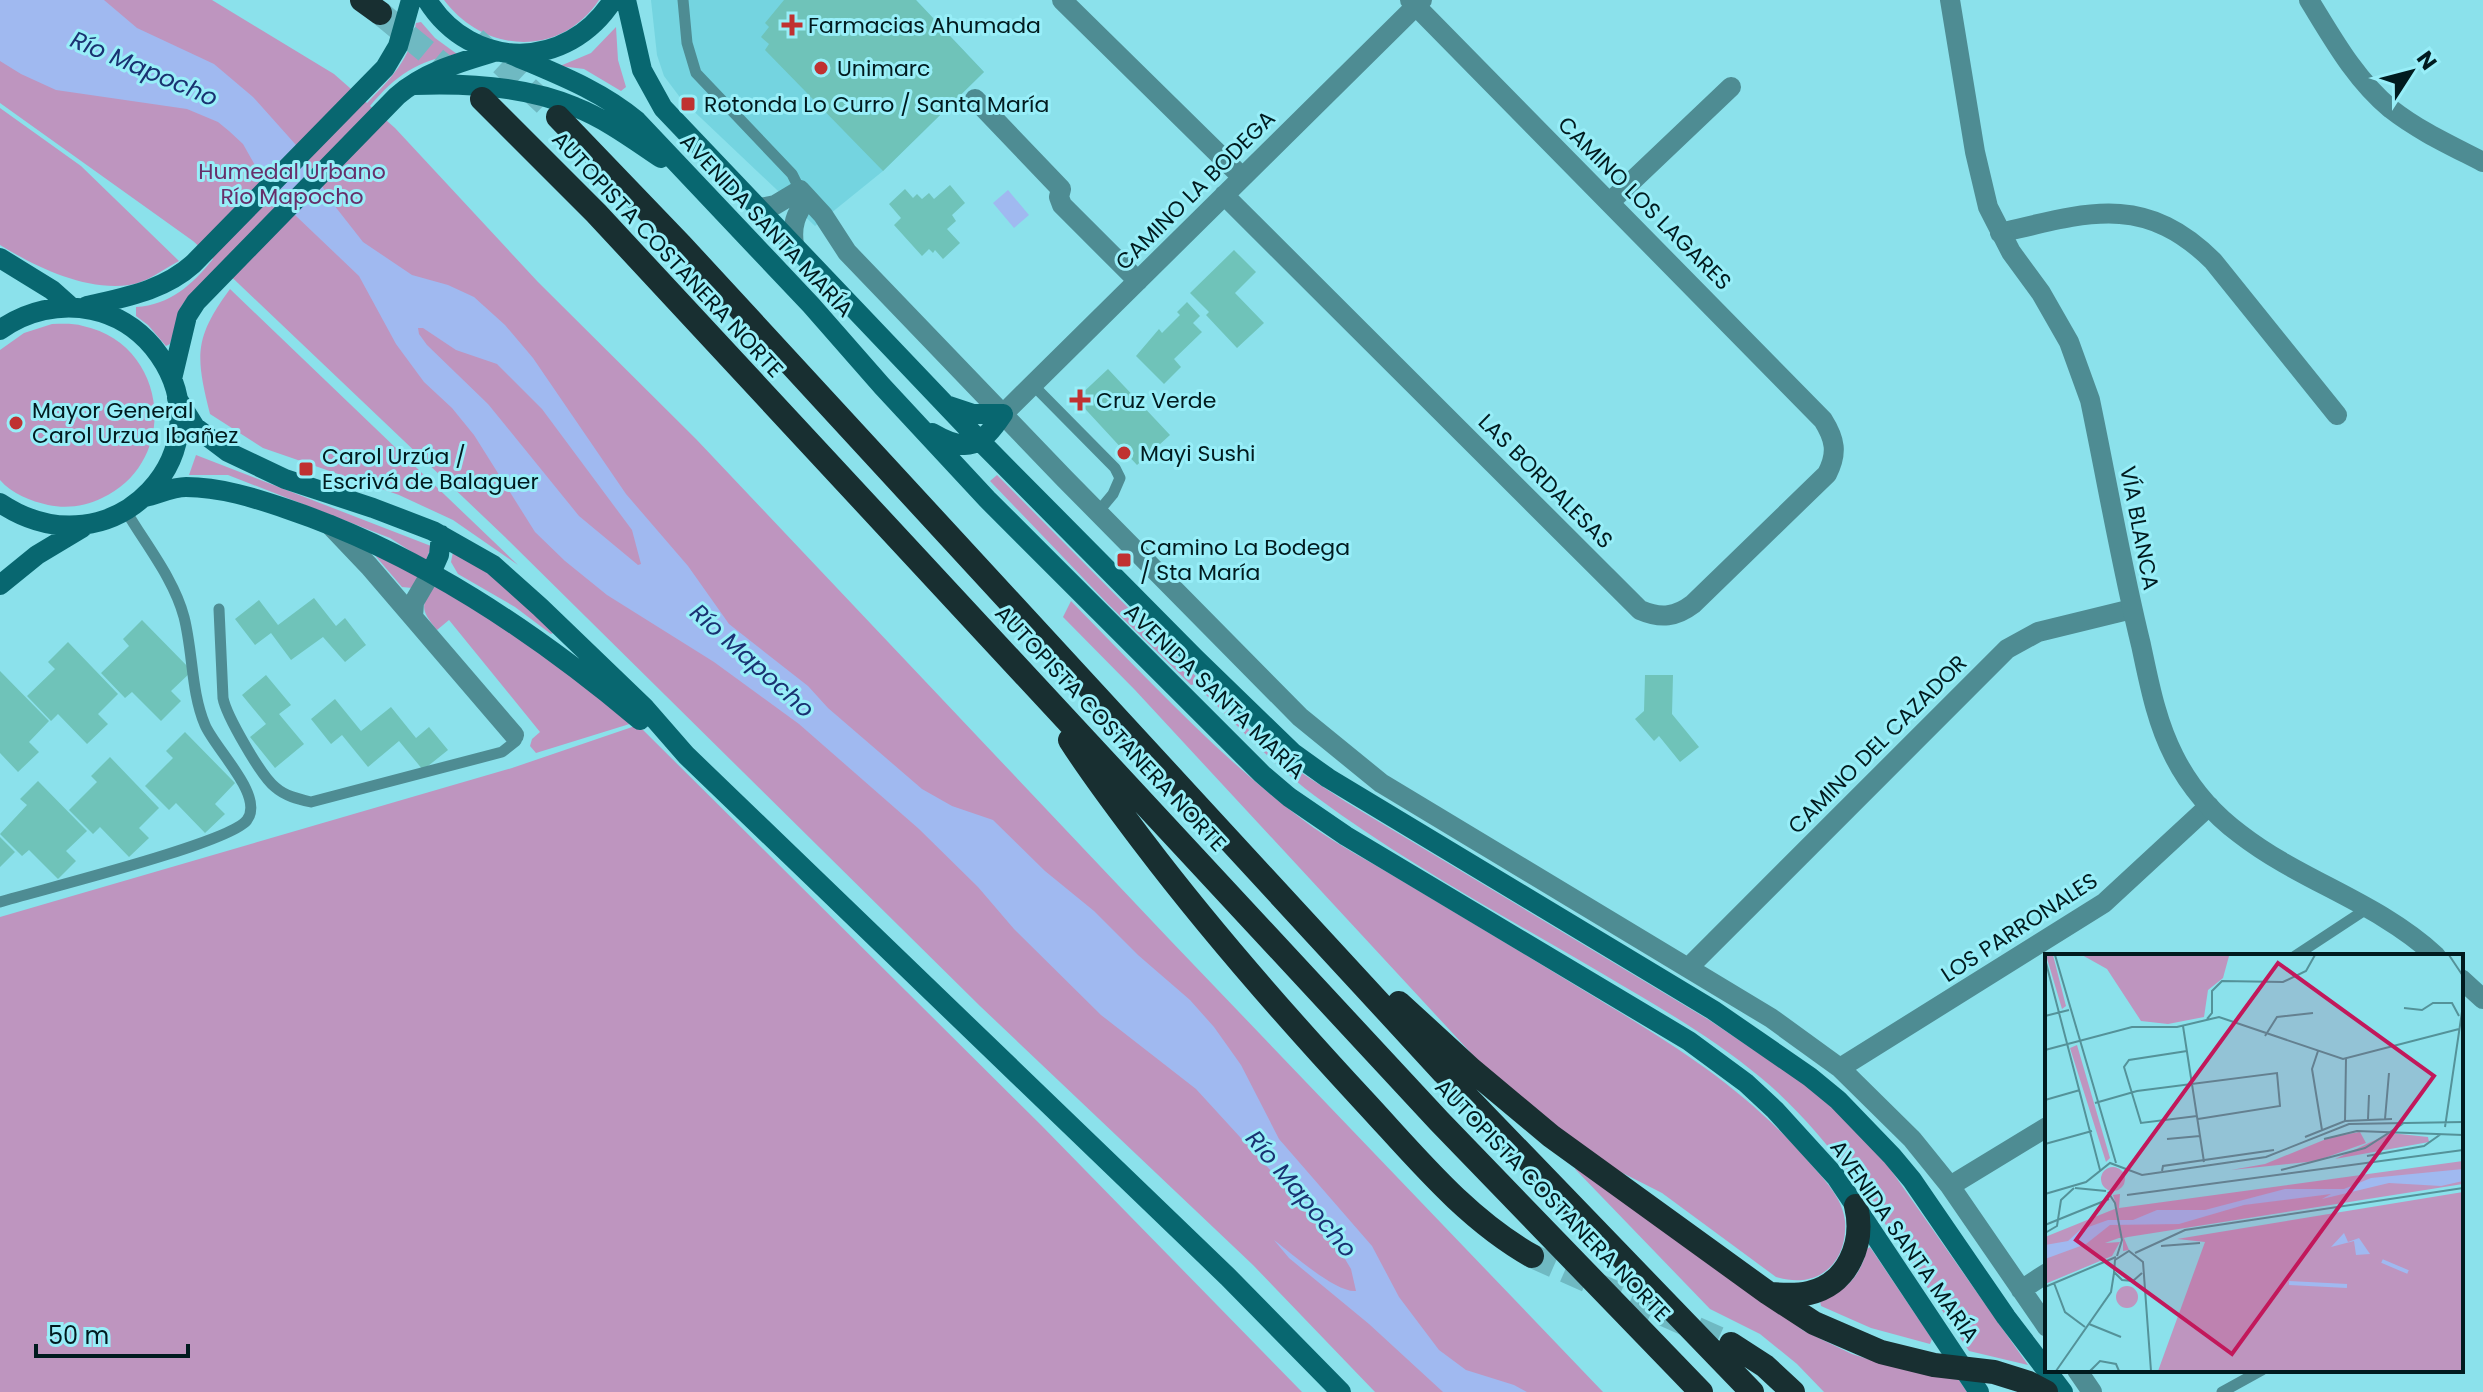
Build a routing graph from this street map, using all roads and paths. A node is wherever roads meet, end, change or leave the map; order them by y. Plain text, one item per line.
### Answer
1 (411, 0) edge
2 (427, 0) edge
3 (613, 0) edge
4 (626, 0) edge
5 (683, 0) edge
6 (1062, 0) edge
7 (1950, 0) edge
8 (2309, 0) edge
9 (1416, 2) edge
10 (503, 52) junction
11 (1731, 87) dead end
12 (404, 91) junction
13 (482, 99) tunnel mouth
14 (975, 99) dead end
15 (558, 117) tunnel mouth
16 (2483, 162) edge
17 (1242, 177) junction
18 (695, 181) junction
19 (804, 194) junction
20 (1224, 195) junction
21 (1610, 202) junction
22 (760, 208) junction
23 (2000, 233) junction
24 (794, 245) junction
25 (0, 258) edge
26 (1138, 281) junction
27 (75, 307) junction
28 (0, 330) edge
29 (1033, 385) junction
30 (175, 388) junction
31 (945, 404) junction
32 (1003, 414) junction
33 (2337, 415) dead end
34 (915, 422) junction
35 (980, 441) junction
36 (1835, 447) joint
37 (145, 497) junction
38 (0, 503) edge
39 (126, 511) junction
40 (1098, 512) junction
41 (327, 522) junction
42 (87, 526) junction
43 (441, 535) junction
44 (431, 573) junction
45 (0, 585) edge
46 (219, 609) dead end
47 (2132, 609) junction
48 (413, 617) junction
49 (1035, 684) junction
50 (514, 735) joint
51 (686, 755) junction
52 (2209, 806) junction
53 (1265, 879) junction
54 (0, 902) edge
55 (2370, 907) junction
56 (2298, 954) edge
57 (2434, 954) edge
58 (1688, 968) junction
59 (2463, 981) edge
60 (2483, 999) edge
61 (1840, 1068) junction
62 (2045, 1128) edge
63 (1950, 1186) junction
64 (1856, 1206) junction
65 (1532, 1256) tunnel mouth
66 (2045, 1274) edge
67 (2021, 1290) junction
68 (1768, 1293) junction
69 (2045, 1324) edge
70 (1731, 1344) tunnel mouth
71 (1963, 1367) junction
72 (2045, 1368) edge
73 (2048, 1372) edge
74 (2078, 1372) edge
75 (2258, 1372) edge
76 (1341, 1392) edge
77 (1701, 1392) edge
78 (1752, 1392) edge
79 (1793, 1392) edge
80 (1979, 1392) edge
81 (2046, 1392) edge
82 (2063, 1392) edge
83 (2092, 1392) edge
84 (2222, 1392) edge

1 - 27 main road
2 - 10 main road, AVENIDA SANTA MARÍA
3 - 10 main road
4 - 22 main road, AVENIDA SANTA MARÍA
5 - 19 lane
6 - 17 street
7 - 23 street, VÍA BLANCA
8 - 16 street
9 - 17 street, CAMINO LA BODEGA
9 - 21 street, CAMINO LOS LAGARES
10 - 12 main road
10 - 18 main road, AVENIDA SANTA MARÍA
11 - 21 street
12 - 18 main road
12 - 30 main road
13 - 49 highway, AUTOPISTA COSTANERA NORTE
14 - 26 street
15 - 53 highway, AUTOPISTA COSTANERA NORTE
17 - 20 street, CAMINO LA BODEGA
18 - 34 main road, AVENIDA SANTA MARÍA
19 - 22 street, AVENIDA SANTA MARÍA
19 - 24 street, AVENIDA SANTA MARÍA
19 - 32 street, AVENIDA SANTA MARÍA
20 - 26 street, CAMINO LA BODEGA
20 - 36 street, LAS BORDALESAS
21 - 36 street, CAMINO LOS LAGARES
22 - 24 main road, AVENIDA SANTA MARÍA
23 - 33 street
23 - 47 street, VÍA BLANCA
24 - 31 main road, AVENIDA SANTA MARÍA
25 - 27 main road
26 - 29 street, CAMINO LA BODEGA
27 - 28 main road
27 - 30 main road
29 - 32 street, CAMINO LA BODEGA
29 - 40 lane
30 - 37 main road
30 - 43 main road
31 - 32 main road
31 - 35 main road, AVENIDA SANTA MARÍA
32 - 35 main road
32 - 40 street, AVENIDA SANTA MARÍA
34 - 35 main road
34 - 64 main road, AVENIDA SANTA MARÍA
35 - 72 main road, AVENIDA SANTA MARÍA
37 - 39 main road
37 - 41 main road
38 - 42 main road
39 - 42 main road
39 - 54 lane
40 - 58 street, AVENIDA SANTA MARÍA
41 - 44 main road
41 - 48 street
42 - 45 main road
43 - 44 main road
43 - 51 main road
44 - 48 street
44 - 51 main road
46 - 50 lane
47 - 52 street, VÍA BLANCA
47 - 58 street, CAMINO DEL CAZADOR
48 - 50 street
49 - 65 highway
49 - 77 highway, AUTOPISTA COSTANERA NORTE
51 - 76 main road
52 - 55 street, VÍA BLANCA
52 - 61 street, LOS PARRONALES
53 - 68 highway
53 - 78 highway, AUTOPISTA COSTANERA NORTE
55 - 56 lane
55 - 57 street, VÍA BLANCA
58 - 61 street, AVENIDA SANTA MARÍA
59 - 60 street
61 - 63 street, AVENIDA SANTA MARÍA
62 - 63 street
63 - 67 street, AVENIDA SANTA MARÍA
64 - 68 highway
64 - 71 main road, AVENIDA SANTA MARÍA
66 - 67 street
67 - 69 street, AVENIDA SANTA MARÍA
68 - 71 highway
70 - 79 highway
71 - 80 main road, AVENIDA SANTA MARÍA
71 - 81 highway
73 - 82 main road, AVENIDA SANTA MARÍA
74 - 83 street
75 - 84 lane

